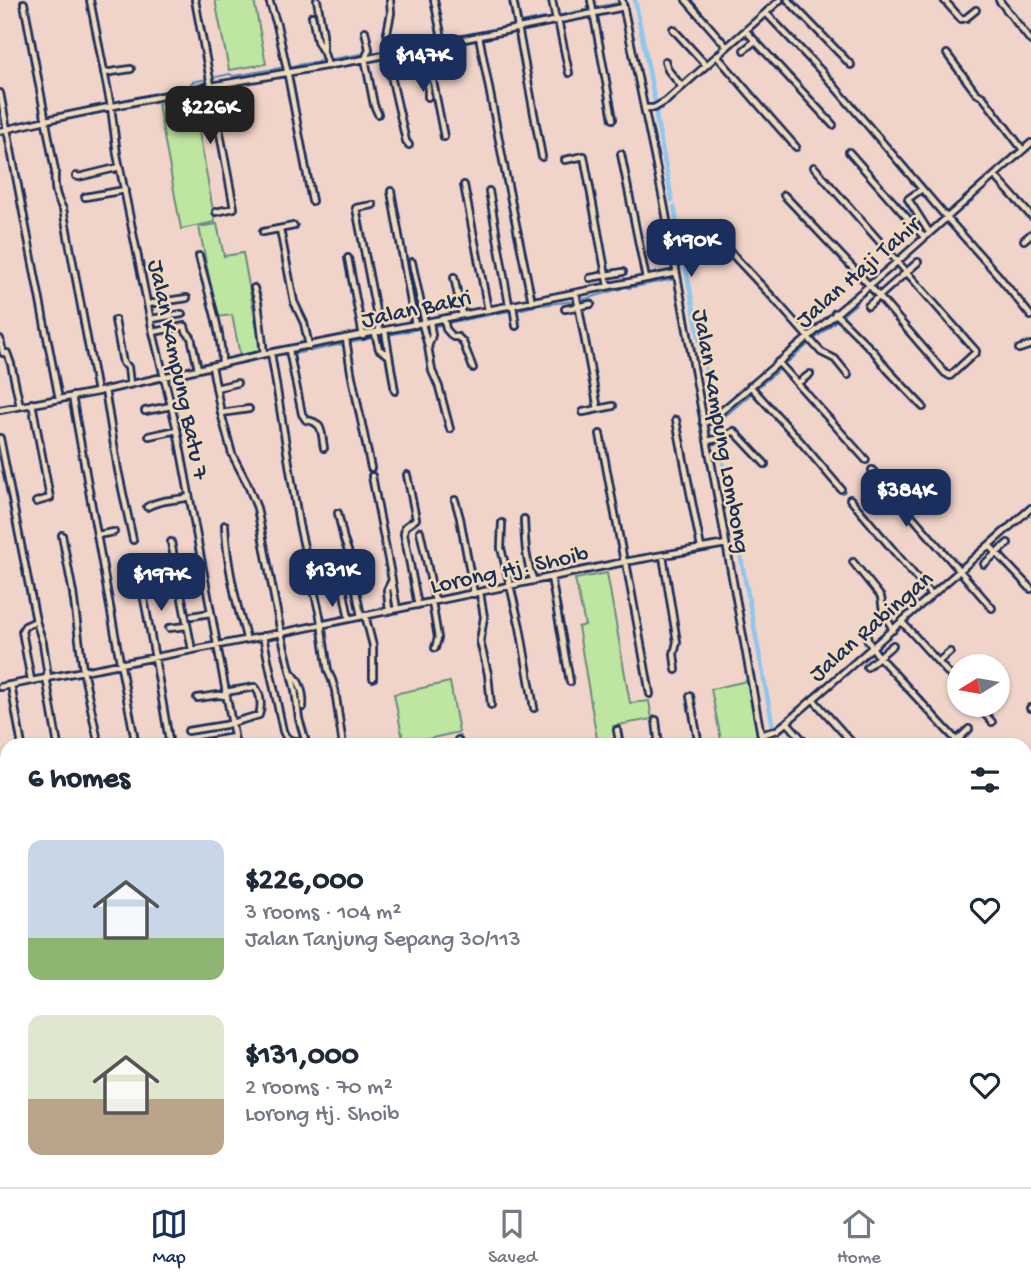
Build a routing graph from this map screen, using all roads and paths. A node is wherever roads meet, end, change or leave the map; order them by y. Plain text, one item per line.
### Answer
1 (90, 0) edge
2 (195, 0) edge
3 (269, 0) edge
4 (317, 0) edge
5 (390, 0) edge
6 (434, 0) edge
7 (513, 0) edge
8 (552, 0) edge
9 (591, 0) edge
10 (622, 0) edge
11 (686, 0) edge
12 (780, 0) edge
13 (788, 0) edge
14 (944, 0) edge
15 (999, 0) edge
16 (24, 3) dead end
17 (624, 7) junction
18 (976, 10) dead end
19 (593, 13) junction
20 (766, 13) junction
21 (312, 16) dead end
22 (557, 20) junction
23 (519, 28) junction
24 (673, 29) dead end
25 (365, 31) dead end
26 (746, 31) junction
27 (479, 36) junction
28 (452, 41) junction
29 (755, 41) junction
30 (1031, 41) edge
31 (443, 42) junction
32 (426, 46) junction
33 (419, 47) junction
34 (727, 47) junction
35 (323, 50) junction
36 (744, 50) dead end
37 (390, 51) junction
38 (947, 54) dead end
39 (717, 56) junction
40 (365, 59) junction
41 (665, 61) dead end
42 (326, 62) junction
43 (706, 65) junction
44 (850, 65) dead end
45 (131, 69) dead end
46 (286, 69) junction
47 (104, 73) junction
48 (569, 73) dead end
49 (451, 74) dead end
50 (211, 86) junction
51 (682, 87) junction
52 (0, 93) edge
53 (428, 97) dead end
54 (230, 99) dead end
55 (214, 102) junction
56 (197, 105) dead end
57 (111, 107) junction
58 (647, 108) junction
59 (378, 114) dead end
60 (46, 120) junction
61 (613, 120) dead end
62 (832, 125) dead end
63 (7, 130) junction
64 (0, 131) edge
65 (444, 137) dead end
66 (1031, 143) edge
67 (409, 145) dead end
68 (796, 147) dead end
69 (1023, 149) junction
70 (849, 152) dead end
71 (621, 154) dead end
72 (1031, 156) edge
73 (542, 157) dead end
74 (565, 160) dead end
75 (120, 167) junction
76 (814, 167) dead end
77 (76, 176) dead end
78 (995, 176) junction
79 (464, 185) dead end
80 (922, 189) junction
81 (125, 190) junction
82 (391, 191) dead end
83 (489, 191) dead end
84 (784, 195) dead end
85 (85, 197) dead end
86 (312, 201) dead end
87 (373, 205) dead end
88 (216, 212) dead end
89 (1031, 216) edge
90 (947, 218) junction
91 (294, 226) dead end
92 (280, 229) junction
93 (263, 232) dead end
94 (929, 232) junction
95 (1031, 234) edge
96 (924, 237) junction
97 (1024, 240) dead end
98 (199, 256) dead end
99 (348, 258) dead end
100 (717, 259) dead end
101 (898, 261) junction
102 (918, 261) dead end
103 (412, 262) dead end
104 (907, 271) junction
105 (623, 272) dead end
106 (677, 273) junction
107 (607, 275) junction
108 (454, 277) dead end
109 (590, 278) dead end
110 (646, 279) junction
111 (869, 285) junction
112 (608, 286) junction
113 (254, 288) dead end
114 (576, 293) junction
115 (879, 296) junction
116 (187, 298) dead end
117 (532, 302) junction
118 (148, 304) junction
119 (591, 304) dead end
120 (511, 305) junction
121 (868, 306) dead end
122 (579, 307) junction
123 (565, 309) dead end
124 (488, 310) junction
125 (835, 313) junction
126 (182, 314) dead end
127 (462, 315) junction
128 (1031, 316) edge
129 (444, 319) junction
130 (115, 320) dead end
131 (151, 320) junction
132 (425, 323) junction
133 (415, 325) junction
134 (516, 326) dead end
135 (153, 332) junction
136 (380, 332) junction
137 (363, 335) junction
138 (808, 337) junction
139 (0, 339) edge
140 (346, 339) junction
141 (1031, 345) edge
142 (309, 346) junction
143 (1019, 349) dead end
144 (289, 350) junction
145 (271, 353) junction
146 (264, 354) junction
147 (389, 356) junction
148 (778, 362) junction
149 (222, 364) junction
150 (212, 366) junction
151 (473, 368) dead end
152 (198, 369) junction
153 (810, 374) dead end
154 (848, 375) dead end
155 (163, 376) junction
156 (237, 383) dead end
157 (798, 383) junction
158 (130, 384) junction
159 (750, 386) junction
160 (216, 388) junction
161 (105, 390) junction
162 (395, 391) dead end
163 (97, 392) junction
164 (72, 396) junction
165 (60, 399) junction
166 (32, 404) junction
167 (20, 406) junction
168 (171, 406) junction
169 (613, 406) dead end
170 (923, 407) dead end
171 (249, 409) dead end
172 (598, 409) junction
173 (0, 410) edge
174 (145, 411) dead end
175 (583, 412) dead end
176 (221, 413) junction
177 (676, 420) dead end
178 (704, 422) junction
179 (450, 429) dead end
180 (177, 430) junction
181 (600, 434) dead end
182 (149, 436) dead end
183 (0, 438) edge
184 (707, 441) junction
185 (324, 448) dead end
186 (866, 460) dead end
187 (765, 464) dead end
188 (370, 468) dead end
189 (872, 470) dead end
190 (407, 474) dead end
191 (372, 476) dead end
192 (841, 489) dead end
193 (189, 497) junction
194 (850, 499) dead end
195 (455, 500) dead end
196 (36, 502) dead end
197 (147, 507) dead end
198 (1031, 508) edge
199 (338, 513) dead end
200 (524, 519) dead end
201 (502, 523) dead end
202 (225, 525) dead end
203 (420, 531) dead end
204 (114, 533) dead end
205 (62, 536) dead end
206 (97, 536) junction
207 (133, 540) dead end
208 (171, 542) dead end
209 (1008, 543) dead end
210 (726, 544) junction
211 (989, 545) junction
212 (701, 548) junction
213 (997, 553) junction
214 (663, 556) junction
215 (338, 561) dead end
216 (625, 562) junction
217 (853, 562) dead end
218 (984, 564) dead end
219 (959, 571) junction
220 (139, 574) dead end
221 (551, 577) junction
222 (392, 580) junction
223 (534, 581) junction
224 (511, 586) junction
225 (1031, 589) edge
226 (477, 593) junction
227 (931, 595) junction
228 (433, 601) junction
229 (418, 605) junction
230 (992, 608) dead end
231 (397, 609) junction
232 (389, 611) junction
233 (210, 613) junction
234 (192, 616) dead end
235 (363, 616) junction
236 (349, 619) junction
237 (36, 621) junction
238 (902, 622) junction
239 (322, 625) junction
240 (187, 626) junction
241 (169, 628) dead end
242 (893, 630) junction
243 (866, 631) dead end
244 (281, 633) junction
245 (263, 636) junction
246 (247, 639) junction
247 (216, 645) junction
248 (893, 645) dead end
249 (435, 648) dead end
250 (872, 648) junction
251 (192, 650) junction
252 (950, 652) dead end
253 (154, 657) junction
254 (879, 657) junction
255 (938, 662) junction
256 (120, 663) junction
257 (867, 667) dead end
258 (83, 670) junction
259 (676, 670) dead end
260 (290, 671) junction
261 (947, 672) edge
262 (47, 677) junction
263 (373, 678) dead end
264 (31, 680) junction
265 (570, 682) dead end
266 (11, 685) junction
267 (0, 687) edge
268 (226, 694) junction
269 (650, 694) dead end
270 (690, 696) dead end
271 (197, 698) dead end
272 (815, 701) junction
273 (491, 705) dead end
274 (303, 707) dead end
275 (534, 708) dead end
276 (988, 718) edge
277 (656, 720) dead end
278 (787, 722) junction
279 (992, 722) dead end
280 (232, 724) junction
281 (969, 729) dead end
282 (617, 730) dead end
283 (188, 731) dead end
284 (761, 735) junction
285 (234, 737) joint
286 (21, 738) edge
287 (57, 738) edge
288 (97, 738) edge
289 (134, 738) edge
290 (169, 738) edge
291 (228, 738) edge
292 (286, 738) edge
293 (305, 738) edge
294 (342, 738) edge
295 (618, 738) edge
296 (658, 738) edge
297 (698, 738) edge
298 (762, 738) edge
299 (801, 738) edge
300 (848, 738) edge
301 (954, 738) edge
302 (960, 738) edge

1 - 47 street, Jalan Kampung Batu 7
2 - 50 street
3 - 46 street
4 - 35 street
5 - 37 street
6 - 31 street
7 - 23 street
8 - 22 street
9 - 19 street
10 - 17 street, Jalan Kampung Lombong
11 - 34 street
12 - 20 street
13 - 44 street
14 - 18 street
15 - 30 street
16 - 60 street
17 - 19 street
17 - 58 street, Jalan Kampung Lombong
19 - 22 street
19 - 61 street
20 - 26 street
20 - 80 street
21 - 35 street
22 - 23 street
22 - 48 street
23 - 27 street
23 - 73 street
24 - 43 street
25 - 40 street
26 - 29 street
26 - 34 street
27 - 28 street
27 - 117 street
28 - 31 street
28 - 49 street
29 - 36 street
29 - 62 street
31 - 32 street
32 - 33 street
32 - 65 street
33 - 37 street
33 - 53 street
34 - 39 street
35 - 42 street
37 - 40 street
37 - 67 street
38 - 69 street
39 - 43 street
39 - 68 street
40 - 42 street
40 - 59 street
41 - 51 street
42 - 46 street
43 - 51 street
45 - 47 street
46 - 50 street
46 - 86 street
47 - 57 street, Jalan Kampung Batu 7
50 - 55 street
50 - 57 street
51 - 58 street
52 - 63 street
54 - 55 street
55 - 56 street
55 - 88 street
57 - 60 street
57 - 75 street, Jalan Kampung Batu 7
58 - 106 street, Jalan Kampung Lombong
60 - 63 street
60 - 163 street
63 - 64 street
63 - 165 street
66 - 69 street, Jalan Haji Tahir
69 - 72 street
69 - 78 street, Jalan Haji Tahir
70 - 96 street
71 - 110 street
74 - 107 street
75 - 77 street
75 - 81 street, Jalan Kampung Batu 7
76 - 101 street
78 - 89 street
78 - 90 street, Jalan Haji Tahir
79 - 124 street
80 - 90 street
80 - 94 street
81 - 85 street
81 - 118 street, Jalan Kampung Batu 7
82 - 133 street
83 - 120 street
84 - 111 street
87 - 136 street
90 - 94 street, Jalan Haji Tahir
90 - 128 street
91 - 92 street
92 - 93 street
92 - 142 street
94 - 96 street, Jalan Haji Tahir
95 - 97 street
96 - 101 street, Jalan Haji Tahir
98 - 149 street
99 - 137 street
100 - 138 street
101 - 104 street
101 - 111 street, Jalan Haji Tahir
102 - 104 street
103 - 132 street
104 - 115 street
104 - 115 street
105 - 107 street
106 - 110 street, Jalan Bakri
106 - 178 street, Jalan Kampung Lombong
107 - 109 street
107 - 112 street
108 - 127 street
110 - 112 street, Jalan Bakri
111 - 115 street
111 - 125 street, Jalan Haji Tahir
112 - 114 street, Jalan Bakri
113 - 146 street
114 - 117 street, Jalan Bakri
114 - 122 street
115 - 121 street
116 - 118 street
117 - 120 street, Jalan Bakri
118 - 131 street, Jalan Kampung Batu 7
119 - 122 street
120 - 124 street, Jalan Bakri
120 - 134 street
122 - 123 street
122 - 172 street
124 - 127 street, Jalan Bakri
125 - 138 street, Jalan Haji Tahir
125 - 170 street
126 - 131 street
127 - 129 street, Jalan Bakri
129 - 132 street, Jalan Bakri
129 - 151 street
130 - 158 street
131 - 135 street, Jalan Kampung Batu 7
132 - 133 street, Jalan Bakri
132 - 179 street
133 - 136 street, Jalan Bakri
135 - 152 street
135 - 155 street, Jalan Kampung Batu 7
136 - 137 street, Jalan Bakri
136 - 147 street
136 - 147 street
137 - 140 street, Jalan Bakri
138 - 148 street, Jalan Haji Tahir
138 - 154 street
139 - 167 street
140 - 142 street, Jalan Bakri
140 - 188 street
141 - 143 street
142 - 144 street, Jalan Bakri
144 - 145 street, Jalan Bakri
144 - 185 street
145 - 146 street, Jalan Bakri
145 - 239 street
146 - 149 street, Jalan Bakri
147 - 162 street
148 - 157 street
148 - 159 street, Jalan Haji Tahir
149 - 150 street, Jalan Bakri
150 - 152 street, Jalan Bakri
150 - 160 street
152 - 155 street, Jalan Bakri
153 - 157 street
155 - 158 street, Jalan Bakri
155 - 168 street, Jalan Kampung Batu 7
156 - 160 street
157 - 186 street
158 - 161 street, Jalan Bakri
159 - 178 street, Jalan Haji Tahir
159 - 192 street
160 - 176 street
161 - 163 street, Jalan Bakri
161 - 207 street
163 - 164 street, Jalan Bakri
164 - 165 street, Jalan Bakri
164 - 206 street
165 - 166 street, Jalan Bakri
166 - 167 street, Jalan Bakri
166 - 196 street
167 - 173 street, Jalan Bakri
168 - 174 street
168 - 180 street, Jalan Kampung Batu 7
169 - 172 street
171 - 176 street
172 - 175 street
176 - 244 street
177 - 212 street
178 - 184 street, Jalan Kampung Lombong
180 - 182 street
180 - 193 street, Jalan Kampung Batu 7
181 - 216 street
183 - 237 street
184 - 187 street
184 - 210 street, Jalan Kampung Lombong
189 - 219 street
190 - 229 street
191 - 222 street
193 - 197 street
193 - 233 street, Jalan Kampung Batu 7
194 - 227 street
195 - 226 street
198 - 211 street, Jalan Rabingan
199 - 235 street
200 - 223 street
201 - 224 street
202 - 246 street
203 - 228 street
204 - 206 street
205 - 258 street
206 - 256 street
208 - 240 street
209 - 213 street
210 - 212 street, Lorong Hj. Shoib
210 - 284 street, Jalan Kampung Lombong
211 - 213 street
211 - 219 street, Jalan Rabingan
212 - 214 street, Lorong Hj. Shoib
213 - 218 street
213 - 225 street
214 - 216 street, Lorong Hj. Shoib
214 - 259 street
215 - 236 street
216 - 221 street, Lorong Hj. Shoib
216 - 269 street
217 - 242 street
219 - 227 street, Jalan Rabingan
219 - 230 street
220 - 253 street
221 - 223 street, Lorong Hj. Shoib
221 - 265 street
222 - 231 street
222 - 232 street
223 - 224 street, Lorong Hj. Shoib
224 - 226 street, Lorong Hj. Shoib
224 - 275 street
226 - 228 street, Lorong Hj. Shoib
226 - 273 street
227 - 238 street, Jalan Rabingan
228 - 229 street, Lorong Hj. Shoib
228 - 249 street
229 - 231 street, Lorong Hj. Shoib
231 - 232 street, Lorong Hj. Shoib
232 - 235 street, Lorong Hj. Shoib
233 - 234 street
233 - 247 street, Jalan Kampung Batu 7
235 - 236 street, Lorong Hj. Shoib
235 - 263 street
236 - 239 street, Lorong Hj. Shoib
237 - 262 street
237 - 264 street
238 - 242 street, Jalan Rabingan
238 - 255 street
239 - 244 street, Lorong Hj. Shoib
239 - 294 street
240 - 241 street
240 - 251 street
242 - 250 street, Jalan Rabingan
243 - 250 street
244 - 245 street, Lorong Hj. Shoib
244 - 260 street
245 - 246 street, Lorong Hj. Shoib
245 - 292 street
246 - 247 street, Lorong Hj. Shoib
247 - 251 street, Lorong Hj. Shoib
247 - 268 street, Jalan Kampung Batu 7
248 - 254 street
250 - 254 street
250 - 272 street, Jalan Rabingan
251 - 253 street, Lorong Hj. Shoib
252 - 255 street
253 - 256 street, Lorong Hj. Shoib
253 - 290 street
254 - 257 street
254 - 301 street
255 - 261 street
256 - 258 street, Lorong Hj. Shoib
256 - 289 street
258 - 262 street, Lorong Hj. Shoib
258 - 288 street
260 - 274 street
260 - 293 street
262 - 264 street, Lorong Hj. Shoib
262 - 287 street
264 - 266 street, Lorong Hj. Shoib
266 - 267 street, Lorong Hj. Shoib
266 - 286 street
268 - 271 street
268 - 280 street, Jalan Kampung Batu 7
268 - 280 street
270 - 297 street
272 - 278 street, Jalan Rabingan
272 - 300 street
276 - 279 street
277 - 296 street
278 - 284 street, Jalan Rabingan
278 - 299 street
280 - 283 street
280 - 285 street, Jalan Kampung Batu 7
281 - 302 street
282 - 295 street
284 - 298 street, Jalan Kampung Lombong
285 - 291 street

